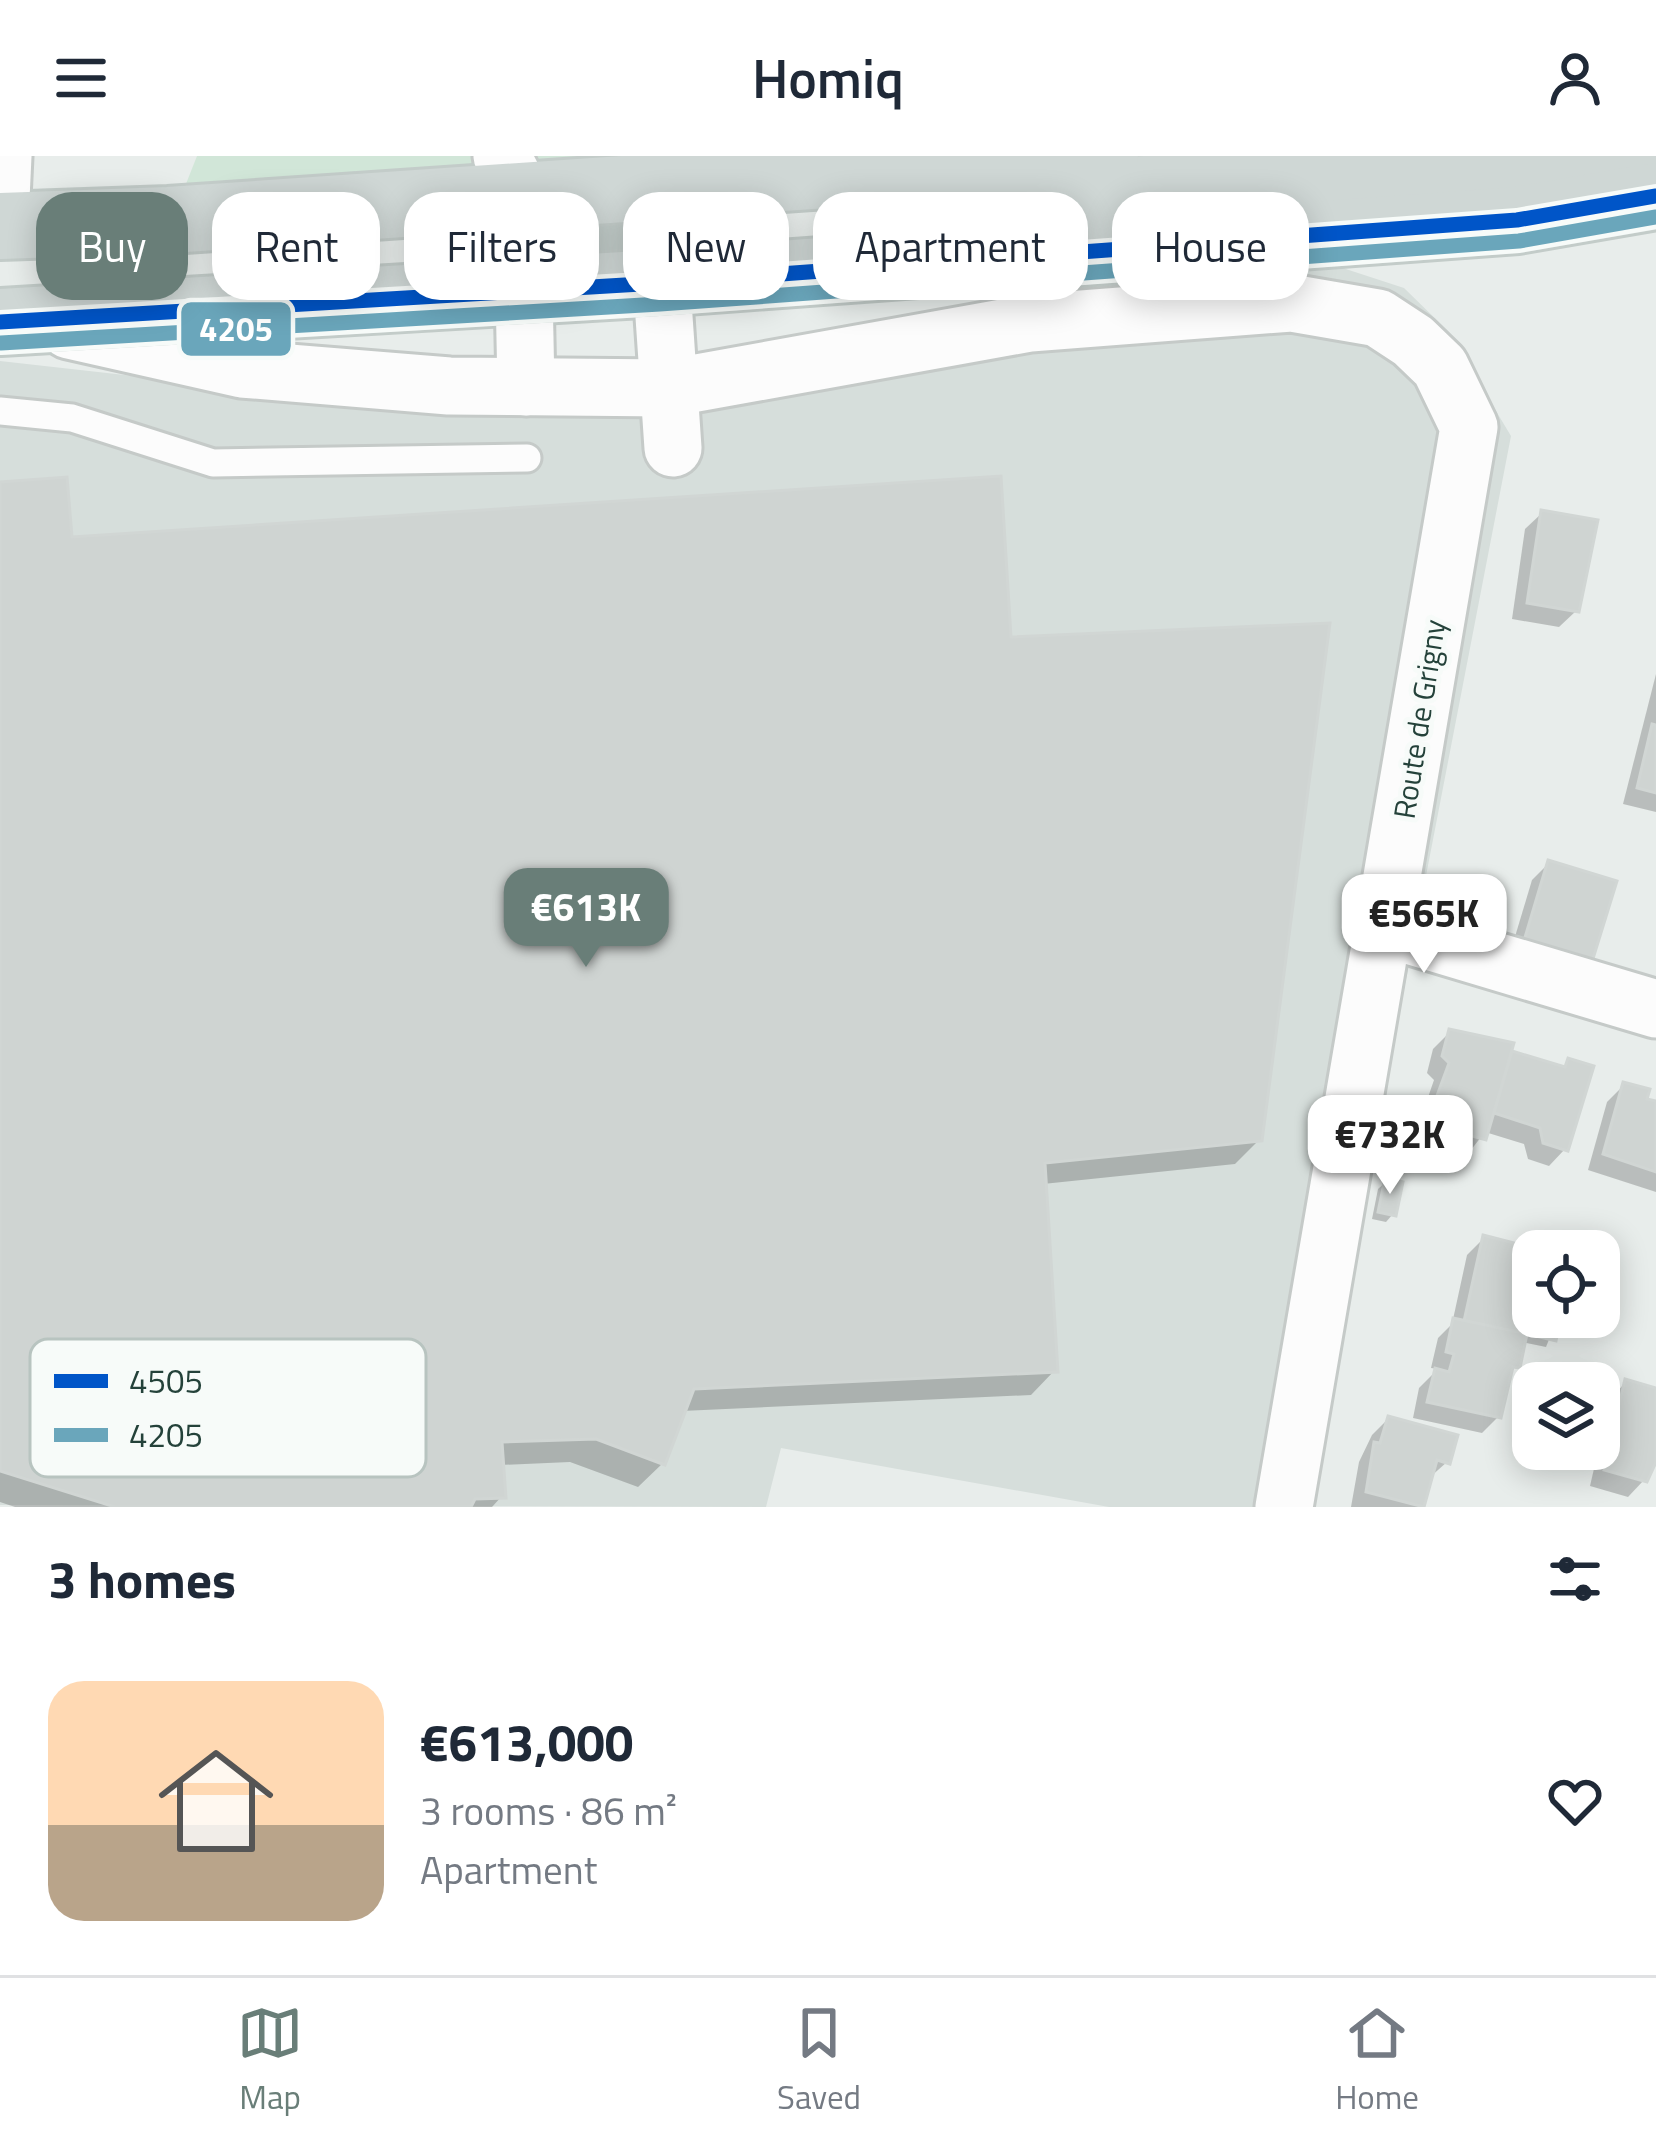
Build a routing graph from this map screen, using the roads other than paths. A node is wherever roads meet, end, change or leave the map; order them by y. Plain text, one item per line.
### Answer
1 (3, 156) edge
2 (1106, 156) edge
3 (1656, 157) edge
4 (1531, 160) edge
5 (512, 176) edge
6 (1656, 196) edge
7 (789, 202) edge
8 (623, 204) edge
9 (789, 210) edge
10 (789, 218) edge
11 (0, 223) edge
12 (404, 253) tunnel mouth
13 (404, 291) edge
14 (7, 299) edge
15 (527, 300) edge
16 (673, 300) edge
17 (526, 386) junction
18 (669, 388) junction
19 (0, 411) edge
20 (673, 448) dead end
21 (526, 458) dead end
22 (1384, 928) junction
23 (1656, 1009) edge
24 (1284, 1507) edge

1 - 11 street
2 - 7 main road
3 - 4 main road
4 - 9 main road
5 - 8 main road
5 - 11 main road
6 - 10 main road
12 - 14 main road
13 - 14 main road
14 - 17 street
15 - 17 street
16 - 18 street
17 - 18 street
18 - 20 street
18 - 22 street, Route de Grigny
19 - 21 lane
22 - 23 street
22 - 24 street, Route de Grigny

